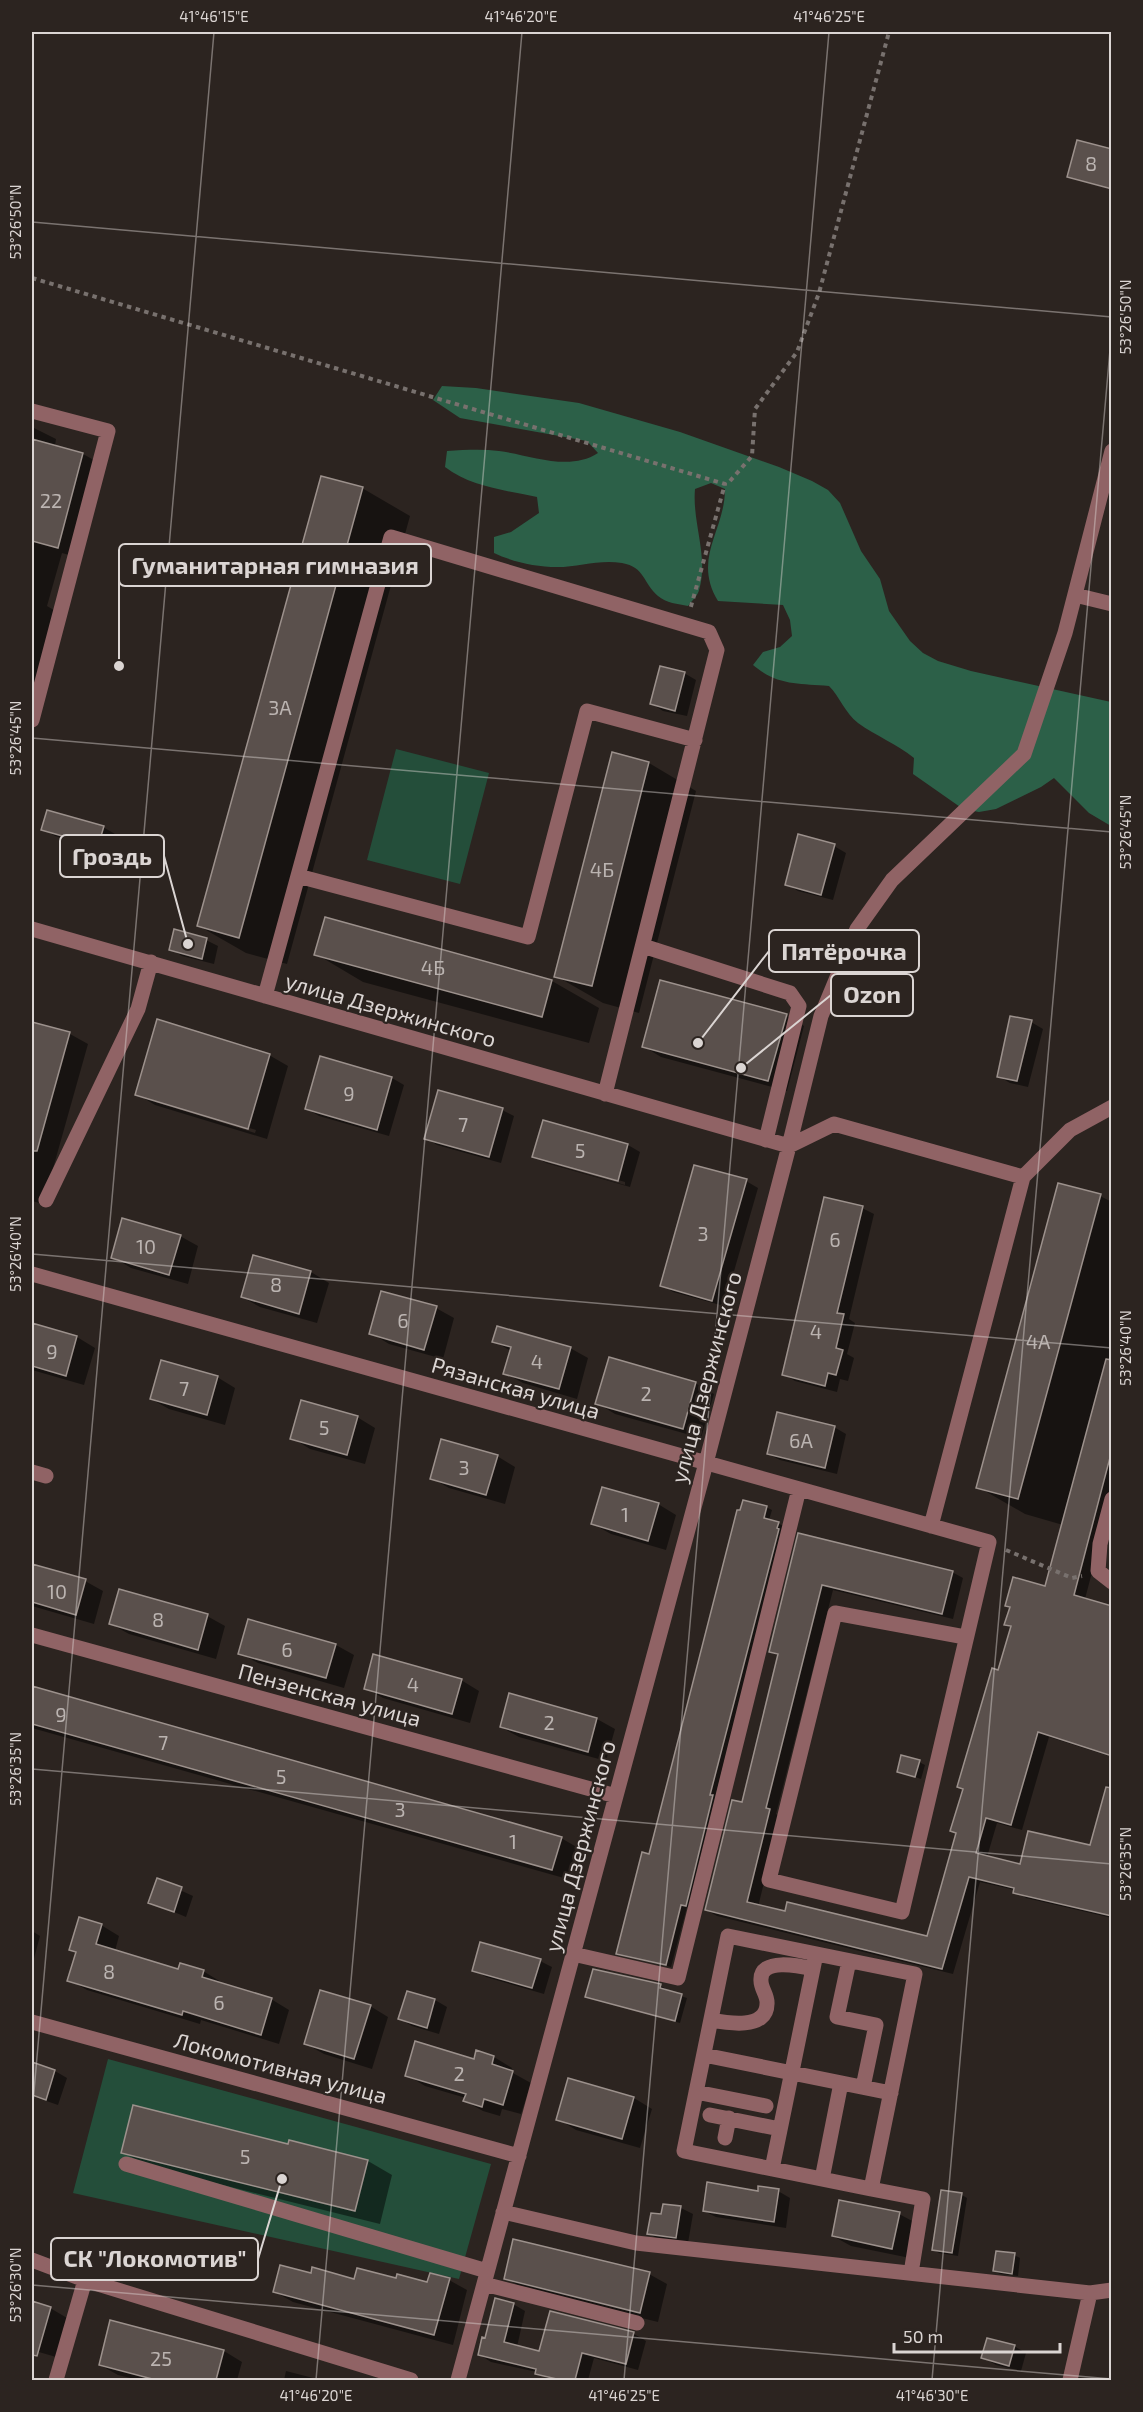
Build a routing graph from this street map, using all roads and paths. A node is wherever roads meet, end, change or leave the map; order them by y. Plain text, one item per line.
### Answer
1 (889, 32) edge
2 (32, 278) edge
3 (32, 411) edge
4 (1112, 451) edge
5 (730, 481) dead end
6 (1074, 595) junction
7 (1112, 604) edge
8 (686, 625) junction
9 (32, 720) edge
10 (695, 740) junction
11 (298, 876) junction
12 (32, 929) edge
13 (643, 946) junction
14 (151, 962) junction
15 (265, 996) junction
16 (605, 1094) junction
17 (1112, 1107) edge
18 (766, 1140) junction
19 (789, 1146) junction
20 (1023, 1177) junction
21 (46, 1200) dead end
22 (32, 1274) edge
23 (706, 1463) junction
24 (799, 1489) junction
25 (1112, 1499) edge
26 (931, 1526) junction
27 (989, 1542) junction
28 (1098, 1571) junction
29 (1112, 1582) edge
30 (32, 1635) edge
31 (965, 1636) junction
32 (616, 1796) junction
33 (573, 1953) junction
34 (849, 1961) junction
35 (814, 1962) junction
36 (711, 2020) junction
37 (32, 2022) edge
38 (704, 2055) junction
39 (792, 2073) junction
40 (841, 2083) junction
41 (863, 2087) junction
42 (696, 2092) junction
43 (891, 2093) junction
44 (766, 2106) dead end
45 (710, 2115) dead end
46 (729, 2118) junction
47 (780, 2129) junction
48 (725, 2138) dead end
49 (519, 2156) junction
50 (126, 2164) dead end
51 (772, 2169) junction
52 (822, 2179) junction
53 (871, 2189) junction
54 (503, 2212) junction
55 (32, 2260) edge
56 (911, 2273) junction
57 (486, 2277) junction
58 (85, 2280) junction
59 (1112, 2290) edge
60 (1090, 2293) junction
61 (637, 2323) dead end
62 (56, 2380) edge
63 (411, 2380) edge
64 (458, 2380) edge
65 (1070, 2380) edge

1 - 5 path
2 - 8 path
3 - 9 street
4 - 6 street
6 - 7 street
6 - 19 street
8 - 10 street
8 - 11 street
10 - 11 street
10 - 13 street
11 - 15 street
12 - 14 street, улица Дзержинского
13 - 16 street
13 - 18 street
14 - 15 street, улица Дзержинского
14 - 21 street
15 - 16 street, улица Дзержинского
16 - 18 street, улица Дзержинского
17 - 20 street
18 - 19 street, улица Дзержинского
19 - 20 street
19 - 23 street, улица Дзержинского
20 - 26 street
22 - 23 street, Рязанская улица
23 - 24 street, Рязанская улица
23 - 32 street, улица Дзержинского
24 - 26 street, Рязанская улица
24 - 33 street
25 - 28 street
26 - 27 street, Рязанская улица
27 - 28 path
27 - 31 street
28 - 29 street
30 - 32 street, Пензенская улица
31 - 31 street
32 - 33 street, улица Дзержинского
33 - 49 street, улица Дзержинского
34 - 35 street
34 - 41 street
34 - 43 street
35 - 36 street
35 - 36 street
35 - 39 street
36 - 38 street
37 - 49 street, Локомотивная улица
38 - 39 street
38 - 42 street
39 - 40 street
39 - 47 street
40 - 41 street
40 - 52 street
41 - 43 street
42 - 44 street
42 - 51 street
43 - 53 street
45 - 46 street
46 - 47 street
46 - 48 street
47 - 51 street
49 - 54 street, улица Дзержинского
50 - 57 street
51 - 52 street
52 - 53 street
53 - 56 street
54 - 56 street
54 - 57 street, улица Дзержинского
55 - 58 street
56 - 60 street
57 - 61 street
57 - 64 street, улица Дзержинского
58 - 62 street
58 - 63 street
59 - 60 street
60 - 65 street

